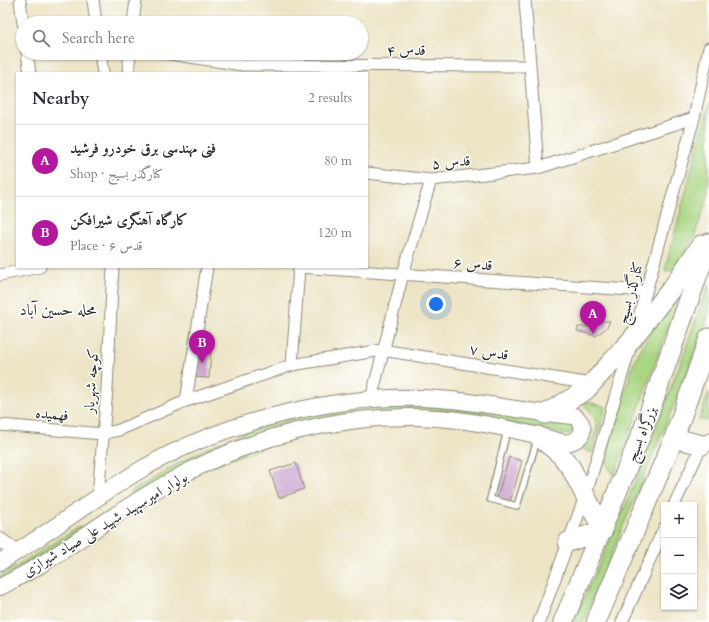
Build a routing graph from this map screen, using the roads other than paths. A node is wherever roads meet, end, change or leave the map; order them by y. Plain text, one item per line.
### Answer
1 (20, 0) edge
2 (93, 0) edge
3 (136, 0) edge
4 (525, 0) edge
5 (22, 16) edge
6 (95, 16) edge
7 (135, 16) edge
8 (709, 48) edge
9 (28, 60) edge
10 (101, 60) edge
11 (129, 60) edge
12 (210, 60) edge
13 (530, 66) junction
14 (30, 72) edge
15 (103, 72) edge
16 (128, 72) edge
17 (694, 118) junction
18 (538, 168) junction
19 (368, 173) edge
20 (431, 180) junction
21 (709, 233) edge
22 (709, 243) edge
23 (35, 268) edge
24 (112, 268) edge
25 (207, 268) edge
26 (299, 268) edge
27 (314, 268) edge
28 (403, 274) junction
29 (0, 275) edge
30 (645, 291) junction
31 (634, 338) junction
32 (709, 338) edge
33 (382, 350) junction
34 (292, 365) junction
35 (591, 384) junction
36 (371, 399) junction
37 (186, 401) junction
38 (545, 414) junction
39 (0, 425) edge
40 (507, 428) junction
41 (102, 434) junction
42 (538, 436) junction
43 (674, 438) junction
44 (707, 444) edge
45 (586, 494) junction
46 (98, 496) junction
47 (676, 502) edge
48 (110, 519) junction
49 (603, 530) junction
50 (661, 535) edge
51 (0, 540) edge
52 (568, 542) junction
53 (18, 552) junction
54 (0, 562) edge
55 (0, 587) edge
56 (539, 622) edge
57 (563, 622) edge
58 (596, 622) edge
59 (622, 622) edge

1 - 5 street
2 - 6 street
3 - 7 street
4 - 13 street
8 - 17 street, کنارگذر بسیج
9 - 14 street
10 - 15 street
11 - 16 street
12 - 13 street, قدس ۴
13 - 18 street
17 - 18 street, قدس ۵
17 - 30 street, کنارگذر بسیج
18 - 20 street, قدس ۵
19 - 20 street, قدس ۵
20 - 28 street
21 - 31 highway
22 - 49 highway, بزرگراه بسیج
23 - 29 street
24 - 41 street, کوچه شهریار
25 - 37 street
26 - 34 street, قدس ۶
27 - 28 street, قدس ۶
28 - 30 street, قدس ۶
28 - 33 street
30 - 31 street, کنارگذر بسیج
31 - 35 highway
31 - 45 street, کنارگذر بسیج
32 - 43 highway, بزرگراه بسیج
33 - 34 street, قدس ۷
33 - 35 street, قدس ۷
33 - 36 street
34 - 37 street, فهمیده
35 - 38 highway
36 - 38 main road, بولوار امیرسپهبد شهید علی صیاد شیرازی
36 - 46 main road, بولوار امیرسپهبد شهید علی صیاد شیرازی
37 - 41 street, فهمیده
38 - 42 main road, بولوار امیرسپهبد شهید علی صیاد شیرازی
39 - 41 street, فهمیده
40 - 42 main road, بولوار امیرسپهبد شهید علی صیاد شیرازی
40 - 42 lane
40 - 48 main road, بولوار امیرسپهبد شهید علی صیاد شیرازی
41 - 46 street, کوچه شهریار
42 - 45 highway
43 - 44 highway
43 - 58 highway, بزرگراه بسیج
44 - 47 street
45 - 49 highway
45 - 52 street, کنارگذر بسیج
46 - 48 main road
46 - 53 main road, بولوار امیرسپهبد شهید علی صیاد شیرازی
48 - 55 main road, بولوار امیرسپهبد شهید علی صیاد شیرازی
49 - 52 highway
49 - 57 highway, بزرگراه بسیج
50 - 59 street
51 - 53 street
52 - 56 street, کنارگذر بسیج
53 - 54 main road, بولوار امیرسپهبد شهید علی صیاد شیرازی

